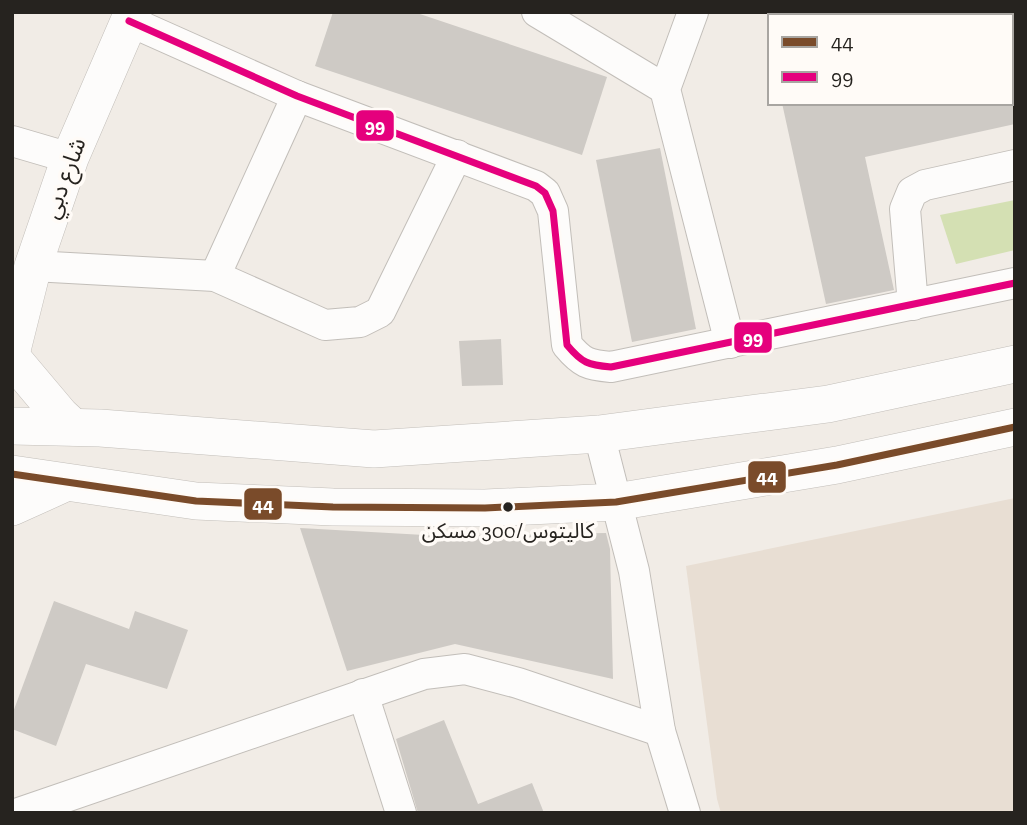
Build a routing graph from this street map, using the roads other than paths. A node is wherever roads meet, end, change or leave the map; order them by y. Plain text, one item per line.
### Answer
1 (537, 12) edge
2 (693, 12) edge
3 (131, 17) edge
4 (665, 89) junction
5 (297, 96) junction
6 (12, 141) edge
7 (457, 155) junction
8 (70, 158) junction
9 (1015, 165) edge
10 (33, 266) junction
11 (215, 276) junction
12 (1015, 283) edge
13 (913, 306) junction
14 (730, 343) junction
15 (12, 350) edge
16 (12, 358) edge
17 (1015, 364) edge
18 (12, 426) edge
19 (73, 427) junction
20 (1015, 427) edge
21 (12, 432) edge
22 (599, 434) junction
23 (12, 456) edge
24 (12, 474) edge
25 (65, 483) junction
26 (617, 502) junction
27 (12, 507) edge
28 (363, 694) junction
29 (660, 731) junction
30 (19, 813) edge
31 (401, 813) edge
32 (685, 813) edge

1 - 4 street
2 - 4 street
3 - 5 street
3 - 8 main road, شارع دبي
4 - 14 street
5 - 7 street
5 - 11 street
6 - 8 street
7 - 11 street
7 - 14 street
8 - 10 main road, شارع دبي
9 - 13 street
10 - 11 street
10 - 15 main road, شارع دبي
12 - 13 street
13 - 14 street
16 - 19 main road
17 - 22 main road
18 - 19 main road
19 - 22 main road
20 - 26 main road
21 - 23 main road
22 - 26 street
24 - 25 main road
25 - 26 main road
25 - 27 main road
26 - 29 street
28 - 29 street
28 - 30 street
28 - 31 street
29 - 32 street

